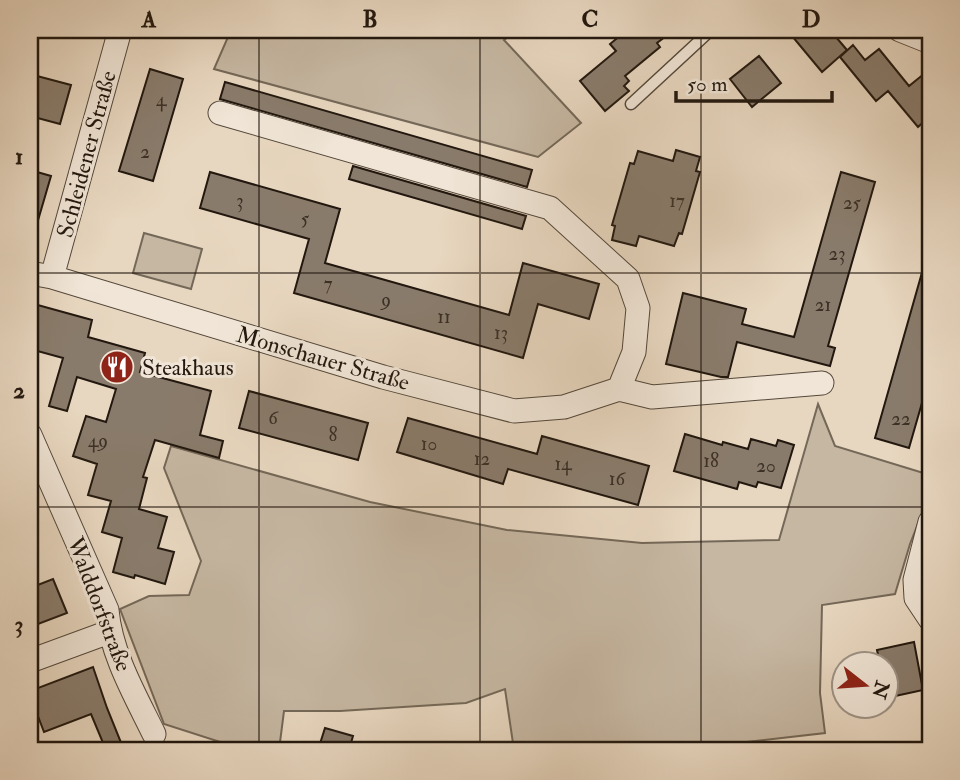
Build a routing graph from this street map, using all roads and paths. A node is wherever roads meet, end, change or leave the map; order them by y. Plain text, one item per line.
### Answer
1 (120, 30) edge
2 (711, 30) edge
3 (900, 30) edge
4 (930, 41) edge
5 (631, 104) dead end
6 (220, 113) dead end
7 (41, 275) edge
8 (822, 383) dead end
9 (619, 389) junction
10 (30, 435) edge
11 (930, 522) edge
12 (930, 618) edge
13 (109, 632) junction
14 (30, 661) edge
15 (154, 734) dead end

1 - 7 street, Schleidener Straße
2 - 5 lane
3 - 4 street
6 - 9 street
7 - 9 street, Monschauer Straße
8 - 9 street
10 - 13 street, Walddorfstraße
11 - 12 street
13 - 14 street
13 - 15 street, Walddorfstraße

